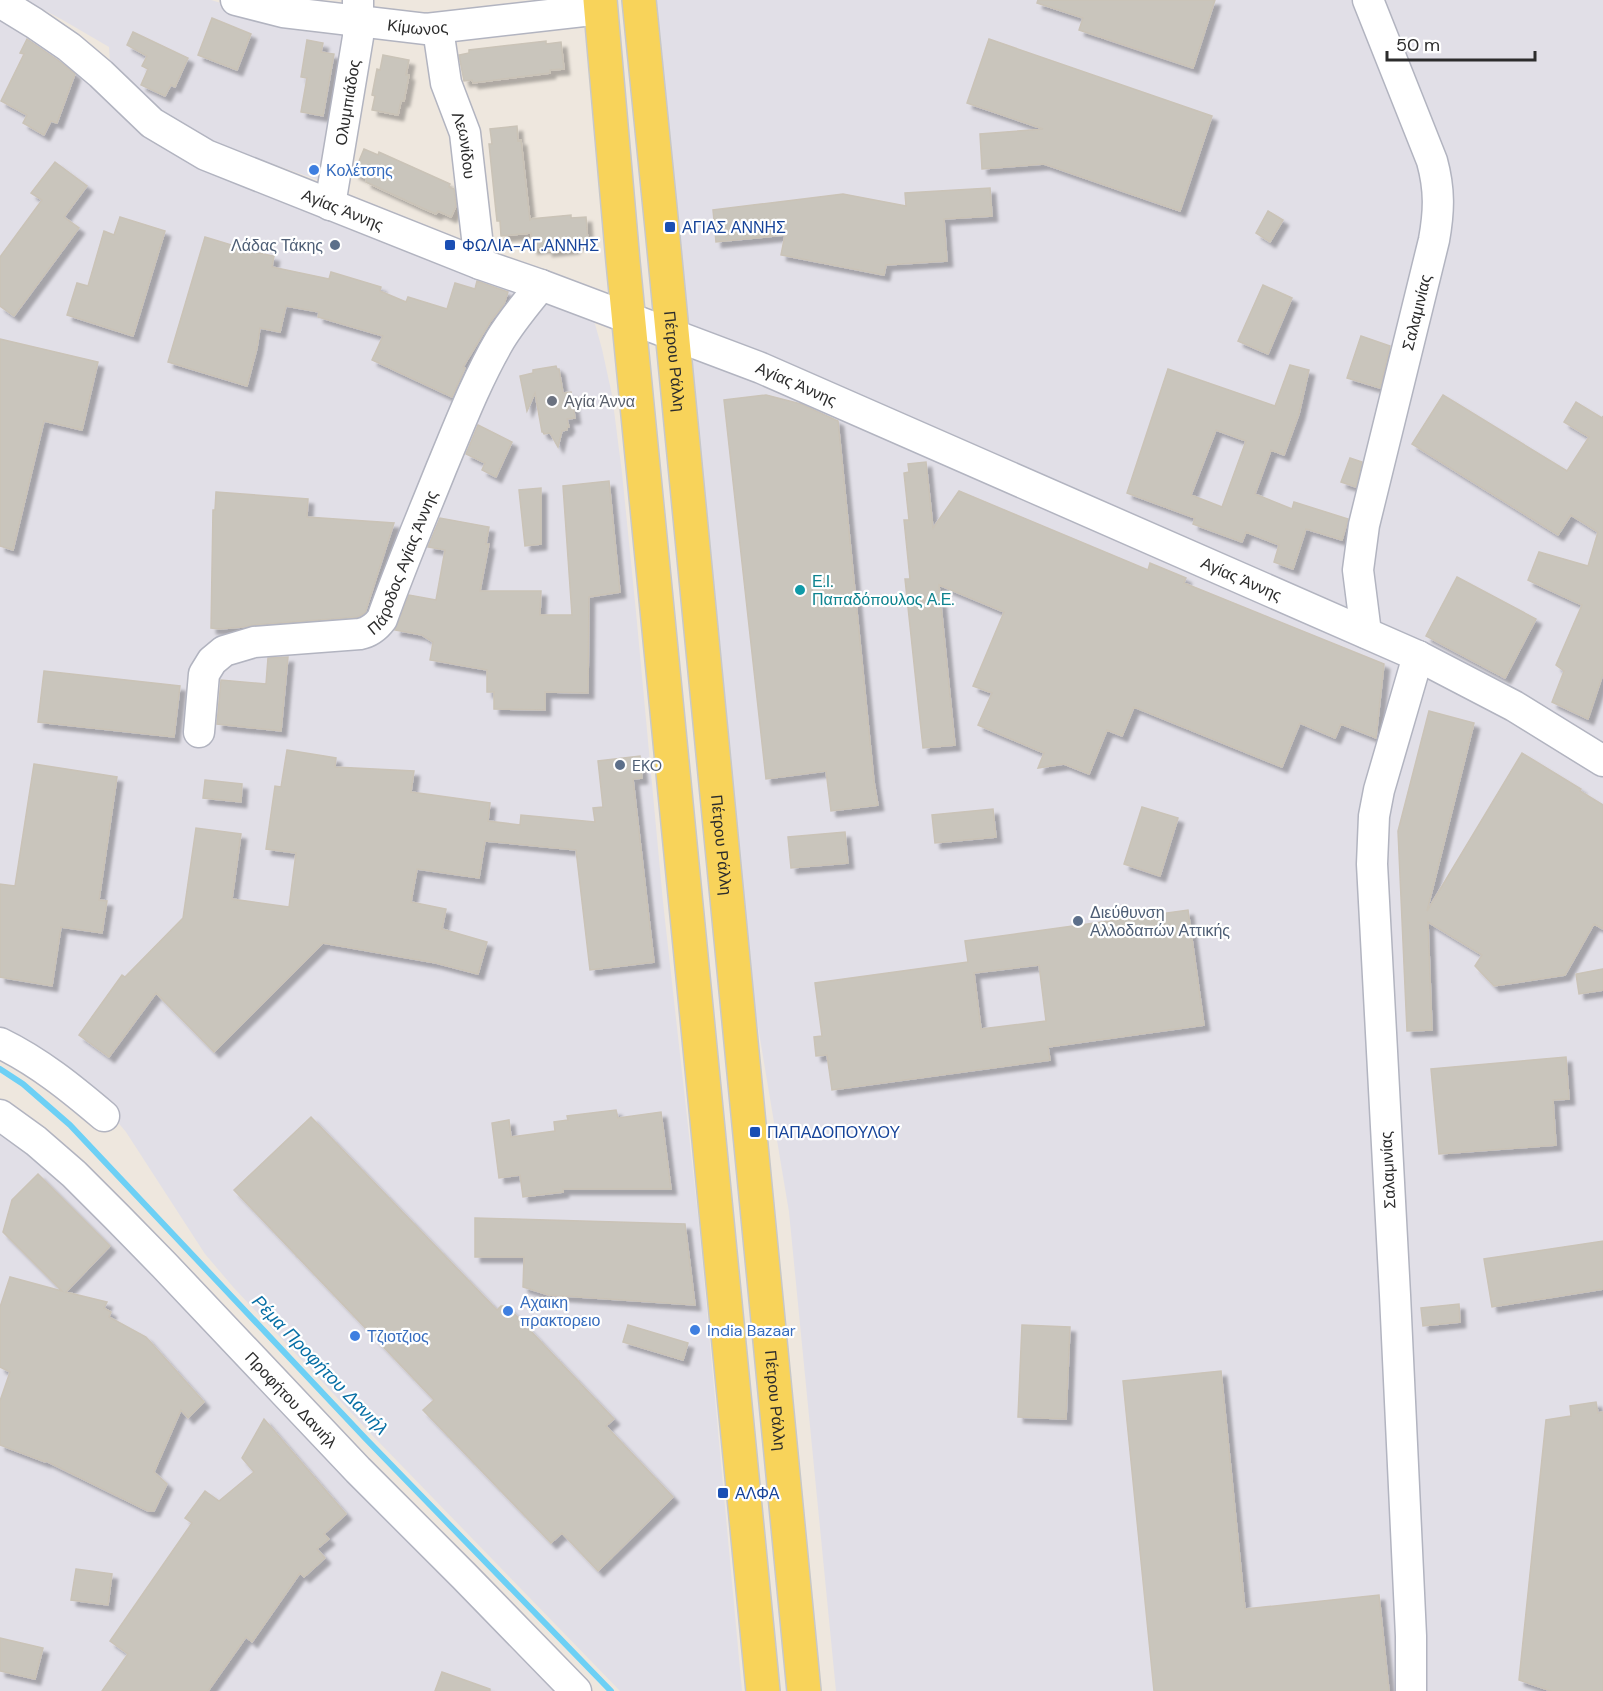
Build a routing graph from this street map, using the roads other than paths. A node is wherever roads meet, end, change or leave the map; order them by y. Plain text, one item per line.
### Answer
1 (236, 0) edge
2 (639, 0) edge
3 (1368, 0) edge
4 (0, 2) edge
5 (600, 5) edge
6 (358, 11) edge
7 (438, 28) junction
8 (330, 205) junction
9 (480, 264) junction
10 (541, 285) junction
11 (629, 318) junction
12 (672, 334) junction
13 (1366, 633) junction
14 (1418, 656) junction
15 (199, 732) dead end
16 (1603, 761) edge
17 (0, 1042) edge
18 (0, 1115) edge
19 (104, 1116) dead end
20 (576, 1691) edge
21 (762, 1691) edge
22 (804, 1691) edge
23 (1411, 1691) edge

1 - 6 street, Κίμωνος
2 - 12 main road, Πέτρου Ράλλη
3 - 13 street, Σαλαμινίας
4 - 8 street, Αγίας Άννης
5 - 7 street, Κίμωνος
5 - 11 main road
6 - 7 street, Κίμωνος
6 - 8 street, Ολυμπιάδος
7 - 9 street, Λεωνίδου
8 - 9 street, Αγίας Άννης
9 - 10 street, Αγίας Άννης
10 - 11 street, Αγίας Άννης
10 - 15 street, Πάροδος Αγίας Άννης
11 - 12 street, Αγίας Άννης
11 - 21 main road
12 - 13 street, Αγίας Άννης
12 - 22 main road, Πέτρου Ράλλη
13 - 14 street, Αγίας Άννης
14 - 16 street, Αγίας Άννης
14 - 23 street, Σαλαμινίας
17 - 19 street
18 - 20 street, Προφήτου Δανιήλ

